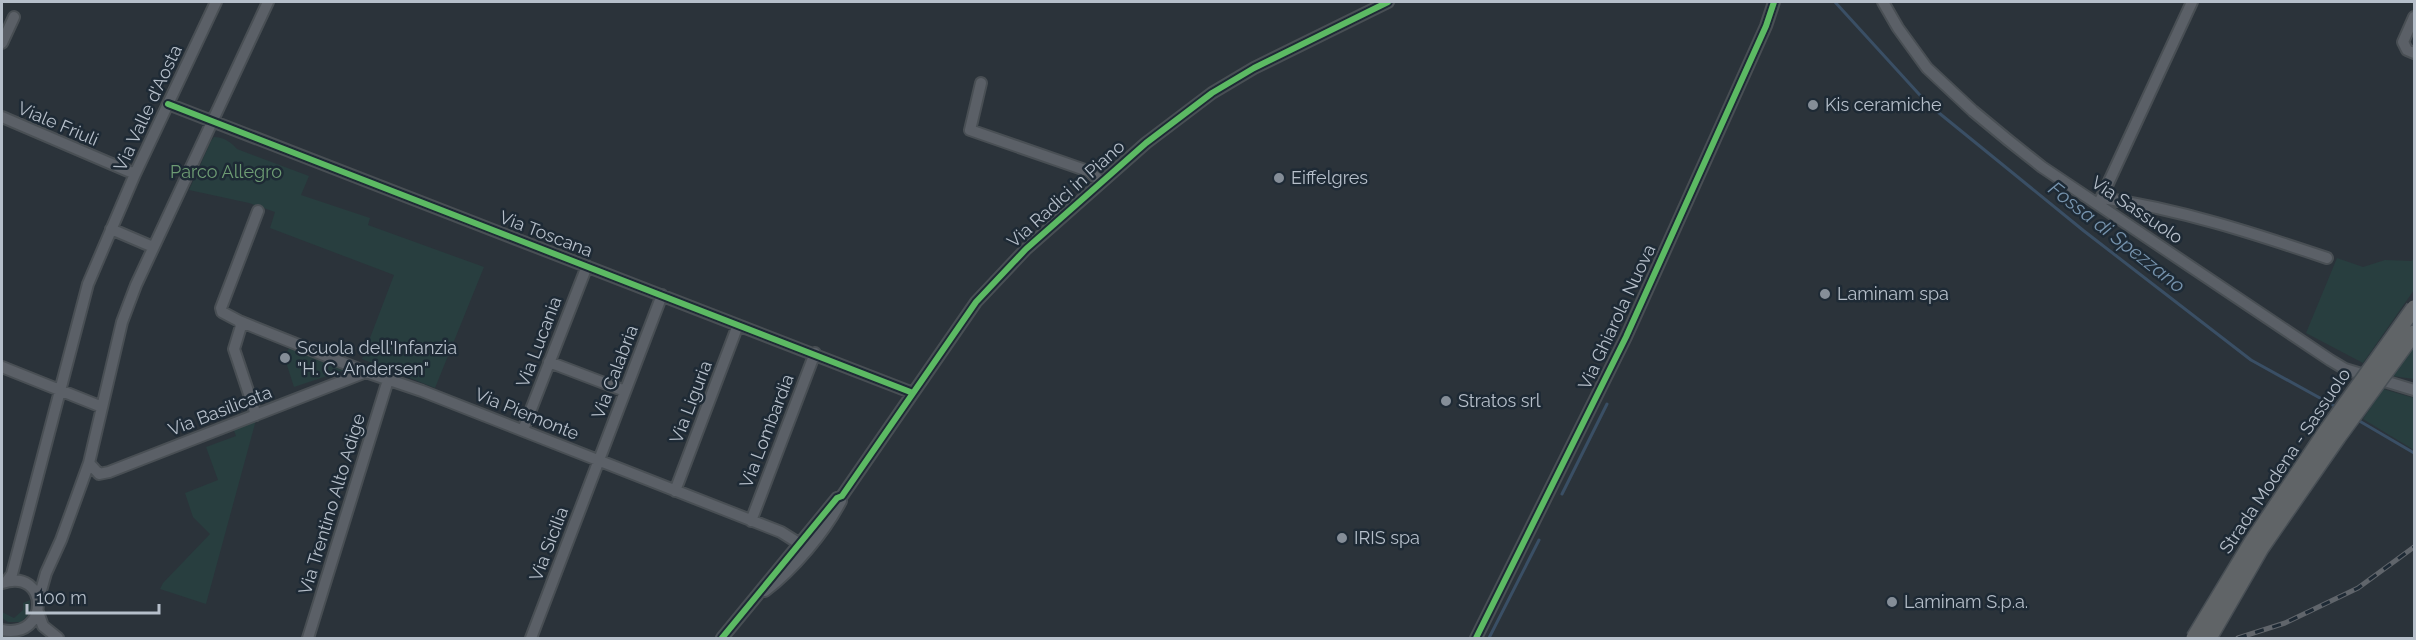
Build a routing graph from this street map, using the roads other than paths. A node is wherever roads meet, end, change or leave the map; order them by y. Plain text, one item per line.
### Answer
1 (216, 2) edge
2 (268, 2) edge
3 (1774, 2) edge
4 (1883, 2) edge
5 (2192, 2) edge
6 (1383, 3) edge
7 (14, 17) dead end
8 (2415, 17) edge
9 (2, 43) edge
10 (2415, 53) edge
11 (981, 82) dead end
12 (168, 105) junction
13 (2, 117) edge
14 (211, 122) junction
15 (135, 174) junction
16 (1101, 182) junction
17 (2100, 201) junction
18 (258, 211) dead end
19 (111, 229) junction
20 (153, 247) junction
21 (2326, 258) dead end
22 (586, 266) junction
23 (662, 295) junction
24 (2415, 308) edge
25 (239, 321) junction
26 (738, 324) junction
27 (2415, 333) edge
28 (814, 353) junction
29 (549, 362) junction
30 (2, 368) edge
31 (366, 372) junction
32 (388, 380) junction
33 (60, 389) junction
34 (2415, 390) edge
35 (625, 391) junction
36 (913, 393) junction
37 (102, 407) junction
38 (256, 415) junction
39 (523, 430) junction
40 (599, 460) junction
41 (89, 463) junction
42 (675, 491) junction
43 (842, 496) junction
44 (751, 521) junction
45 (822, 530) junction
46 (800, 544) junction
47 (782, 577) junction
48 (4, 582) edge
49 (759, 595) junction
50 (38, 607) junction
51 (2, 630) edge
52 (14, 633) junction
53 (28, 639) edge
54 (58, 639) edge
55 (308, 639) edge
56 (531, 639) edge
57 (722, 639) edge
58 (1476, 639) edge
59 (2194, 639) edge
60 (2209, 639) edge

1 - 12 street, Via Valle d'Aosta
2 - 14 street
3 - 58 street, Via Ghiarola Nuova
4 - 17 street, Via Sassuolo
5 - 17 street
6 - 16 street, Via Radici in Piano
7 - 9 street
8 - 10 street
11 - 16 street
12 - 14 street, Via Toscana
12 - 15 street, Via Valle d'Aosta
13 - 15 street, Viale Friuli
14 - 20 street
14 - 22 street, Via Toscana
15 - 19 street, Via Valle d'Aosta
16 - 36 street, Via Radici in Piano
17 - 21 street
17 - 34 street, Via Sassuolo
18 - 25 street
19 - 20 street
19 - 33 street, Via Valle d'Aosta
20 - 37 street
22 - 23 street, Via Toscana
22 - 29 street, Via Lucania
23 - 26 street, Via Toscana
23 - 35 street, Via Calabria
24 - 59 highway, Strada Modena - Sassuolo, bridge
25 - 31 street, Via Piemonte
25 - 38 street
26 - 28 street, Via Toscana
26 - 42 street, Via Liguria
27 - 60 highway, Strada Modena - Sassuolo, bridge
28 - 36 street, Via Toscana
28 - 44 street, Via Lombardia
29 - 35 street
29 - 39 street, Via Lucania
30 - 33 street
31 - 32 street, Via Piemonte
31 - 38 street, Via Basilicata
32 - 39 street, Via Piemonte
32 - 55 street, Via Trentino Alto Adige
33 - 37 street
33 - 48 street, Via Valle d'Aosta
35 - 40 street, Via Calabria
36 - 43 street, Via Radici in Piano
37 - 41 street
38 - 41 street, Via Basilicata
39 - 40 street, Via Piemonte
40 - 42 street, Via Piemonte
40 - 56 street, Via Sicilia
41 - 50 street
42 - 44 street, Via Piemonte
43 - 45 street
43 - 46 street
44 - 46 street, Via Piemonte
45 - 46 street
45 - 47 street
46 - 47 street
46 - 49 street
47 - 49 street
48 - 50 street
49 - 57 street
50 - 52 street
50 - 54 street
51 - 52 street
52 - 53 street

